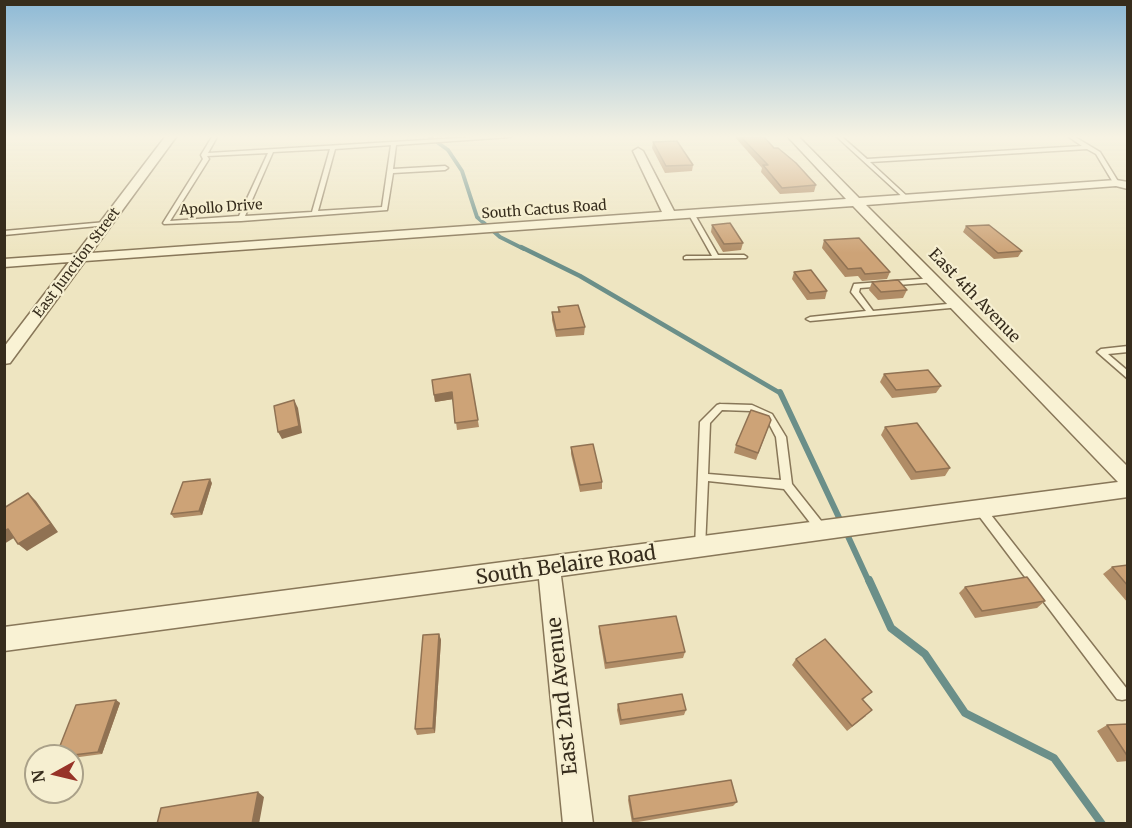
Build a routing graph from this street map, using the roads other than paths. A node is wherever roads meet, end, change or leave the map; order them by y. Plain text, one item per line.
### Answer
1 (142, 176) edge
2 (196, 176) edge
3 (260, 176) edge
4 (325, 176) edge
5 (389, 176) edge
6 (650, 176) edge
7 (831, 176) edge
8 (882, 176) edge
9 (1122, 184) edge
10 (907, 199) junction
11 (858, 203) junction
12 (314, 214) junction
13 (692, 215) junction
14 (670, 216) junction
15 (241, 219) junction
16 (106, 224) junction
17 (4, 233) edge
18 (715, 255) junction
19 (744, 256) dead end
20 (81, 257) junction
21 (686, 258) dead end
22 (4, 264) edge
23 (934, 280) junction
24 (958, 305) junction
25 (871, 313) junction
26 (810, 319) dead end
27 (1128, 349) edge
28 (4, 359) edge
29 (1128, 376) edge
30 (702, 477) junction
31 (1128, 480) edge
32 (787, 485) junction
33 (1128, 489) edge
34 (980, 509) junction
35 (822, 531) junction
36 (700, 548) junction
37 (549, 568) junction
38 (4, 639) edge
39 (1122, 694) dead end
40 (578, 824) edge

1 - 16 street, East Junction Street
2 - 15 lane, Apollo Drive
3 - 15 lane
4 - 12 lane
5 - 12 lane, Apollo Drive
6 - 14 street
7 - 11 street, East 4th Avenue
8 - 10 lane
9 - 10 street, South Cactus Road
10 - 11 street, South Cactus Road
11 - 13 street, South Cactus Road
11 - 23 street, East 4th Avenue
12 - 15 lane, Apollo Drive
13 - 14 street, South Cactus Road
13 - 18 lane
14 - 20 street, South Cactus Road
16 - 17 lane
16 - 20 street, East Junction Street
18 - 19 lane
18 - 21 lane
20 - 22 street, South Cactus Road
20 - 28 street, East Junction Street
23 - 24 street, East 4th Avenue
23 - 25 lane
24 - 25 lane
24 - 31 street, East 4th Avenue
25 - 26 lane
27 - 29 lane
30 - 32 lane
30 - 32 lane
30 - 36 lane
32 - 35 lane
33 - 34 street, South Belaire Road
34 - 35 street, South Belaire Road
34 - 39 lane
35 - 36 street, South Belaire Road
36 - 37 street, South Belaire Road
37 - 38 street, South Belaire Road
37 - 40 street, East 2nd Avenue

